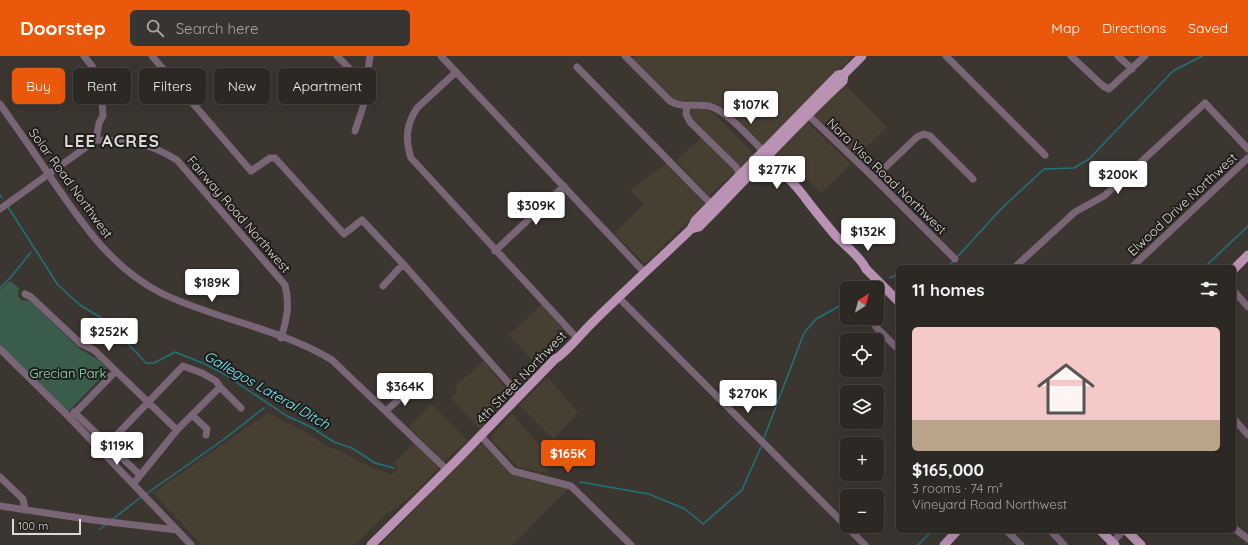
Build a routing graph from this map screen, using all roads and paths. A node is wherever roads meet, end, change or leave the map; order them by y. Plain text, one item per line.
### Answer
1 (84, 56) edge
2 (152, 56) edge
3 (337, 56) edge
4 (370, 56) edge
5 (441, 56) edge
6 (625, 56) edge
7 (862, 56) edge
8 (946, 56) edge
9 (1071, 56) edge
10 (1118, 56) edge
11 (1145, 56) edge
12 (577, 67) dead end
13 (349, 68) edge
14 (368, 68) edge
15 (1132, 69) junction
16 (456, 72) junction
17 (0, 104) edge
18 (363, 104) edge
19 (687, 106) junction
20 (805, 112) junction
21 (355, 130) dead end
22 (96, 140) junction
23 (1248, 149) edge
24 (1045, 155) dead end
25 (763, 156) junction
26 (1248, 158) edge
27 (48, 173) junction
28 (739, 176) junction
29 (874, 178) junction
30 (973, 179) dead end
31 (564, 186) junction
32 (714, 206) junction
33 (0, 209) edge
34 (495, 251) junction
35 (1248, 255) edge
36 (955, 259) dead end
37 (403, 264) junction
38 (1017, 265) edge
39 (1134, 265) edge
40 (1236, 267) edge
41 (645, 273) junction
42 (383, 286) dead end
43 (1236, 293) edge
44 (26, 294) dead end
45 (618, 298) junction
46 (896, 299) edge
47 (1248, 307) edge
48 (876, 327) dead end
49 (281, 338) junction
50 (577, 338) junction
51 (896, 347) edge
52 (0, 349) edge
53 (115, 372) junction
54 (222, 389) junction
55 (410, 389) dead end
56 (522, 393) junction
57 (147, 403) junction
58 (241, 408) dead end
59 (386, 411) junction
60 (72, 415) junction
61 (192, 415) junction
62 (1236, 421) edge
63 (177, 430) junction
64 (206, 435) dead end
65 (1248, 435) edge
66 (481, 436) junction
67 (108, 444) junction
68 (447, 470) junction
69 (140, 475) junction
70 (0, 478) edge
71 (134, 483) junction
72 (0, 506) edge
73 (25, 510) junction
74 (177, 530) junction
75 (1236, 530) edge
76 (955, 533) edge
77 (1009, 533) edge
78 (1053, 533) edge
79 (1103, 533) edge
80 (1121, 533) edge
81 (1129, 533) edge
82 (1248, 539) edge
83 (1112, 544) edge
84 (191, 545) edge
85 (371, 545) edge
86 (631, 545) edge
87 (866, 545) edge
88 (944, 545) edge
89 (1021, 545) edge
90 (1064, 545) edge
91 (1141, 545) edge

1 - 22 street
2 - 37 street
3 - 13 street
4 - 14 street
5 - 16 street
6 - 19 street
7 - 20 main road, 4th Street Northwest
8 - 24 street
9 - 15 street
10 - 15 street
11 - 15 street
12 - 32 street
16 - 31 street
16 - 34 street
17 - 27 street, Solar Road Northwest
18 - 21 street
19 - 25 street
19 - 28 street
20 - 25 main road, 4th Street Northwest
20 - 29 street, Nara Visa Road Northwest
22 - 27 street
22 - 49 street, Fairway Road Northwest
23 - 38 street
25 - 28 main road, 4th Street Northwest
25 - 32 main road, 4th Street Northwest
25 - 46 main road
26 - 39 street, Elwood Drive Northwest
27 - 33 street
27 - 49 street, Solar Road Northwest
28 - 32 main road, 4th Street Northwest
29 - 30 street
29 - 36 street, Nara Visa Road Northwest
31 - 34 street
31 - 41 street
32 - 41 main road, 4th Street Northwest
34 - 50 street
35 - 40 main road
37 - 42 street
37 - 56 street
41 - 45 main road, 4th Street Northwest
43 - 47 street
44 - 53 street
45 - 50 main road, 4th Street Northwest
45 - 87 street
48 - 51 street
49 - 59 street, Solar Road Northwest
50 - 56 main road, 4th Street Northwest
52 - 60 street
53 - 57 street
53 - 60 street
54 - 57 street
54 - 58 street
54 - 61 street
55 - 59 street
56 - 66 main road, 4th Street Northwest
57 - 63 street
57 - 67 street
59 - 68 street, Solar Road Northwest
60 - 67 street
60 - 71 street
61 - 63 street
61 - 64 street
62 - 65 street
63 - 69 street
66 - 68 main road, 4th Street Northwest
66 - 86 street
67 - 69 street
68 - 85 main road, 4th Street Northwest
69 - 71 street
70 - 73 street
71 - 74 street
72 - 73 street
73 - 74 street
74 - 84 street
75 - 82 street
76 - 88 main road
77 - 89 street
78 - 90 street
79 - 83 main road
80 - 83 street
81 - 91 main road

